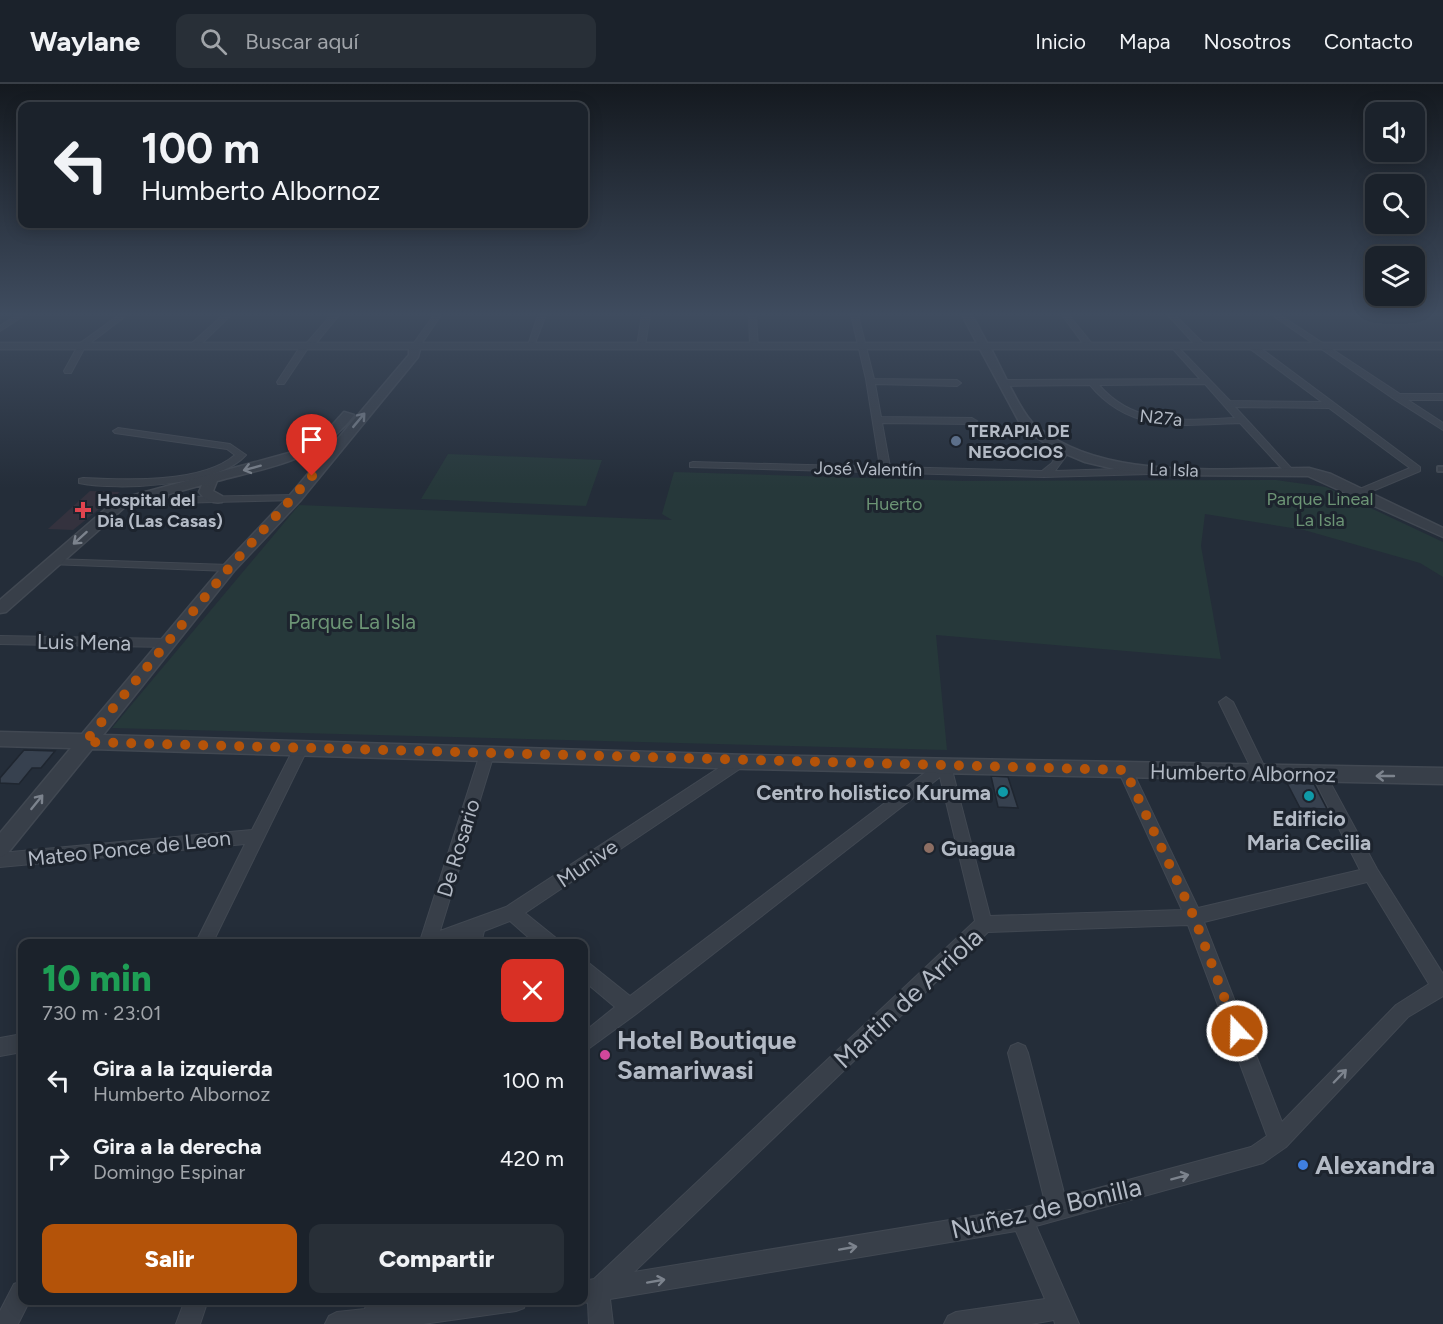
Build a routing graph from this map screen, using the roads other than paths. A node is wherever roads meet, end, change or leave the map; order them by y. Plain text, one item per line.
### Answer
1 (288, 373) edge
2 (386, 373) edge
3 (399, 373) edge
4 (868, 373) edge
5 (999, 373) edge
6 (1200, 373) edge
7 (1287, 373) edge
8 (1362, 373) edge
9 (870, 381) junction
10 (1207, 381) junction
11 (281, 382) dead end
12 (1092, 382) junction
13 (957, 383) dead end
14 (1004, 383) junction
15 (1397, 397) junction
16 (1443, 397) edge
17 (1228, 404) junction
18 (1329, 405) junction
19 (876, 420) junction
20 (1243, 420) junction
21 (972, 421) dead end
22 (1443, 427) edge
23 (118, 431) dead end
24 (1056, 445) junction
25 (284, 460) junction
26 (693, 465) dead end
27 (885, 469) junction
28 (1288, 470) junction
29 (1169, 471) junction
30 (211, 474) junction
31 (1044, 474) junction
32 (312, 476) junction
33 (83, 481) dead end
34 (1359, 493) junction
35 (295, 498) junction
36 (217, 499) junction
37 (125, 501) junction
38 (1443, 533) edge
39 (53, 562) junction
40 (229, 568) junction
41 (0, 608) edge
42 (0, 640) edge
43 (168, 643) junction
44 (1226, 702) dead end
45 (0, 739) edge
46 (85, 742) junction
47 (301, 748) junction
48 (487, 754) junction
49 (739, 762) junction
50 (944, 766) junction
51 (1125, 770) junction
52 (1261, 774) junction
53 (1319, 775) junction
54 (1443, 776) edge
55 (258, 836) junction
56 (0, 848) edge
57 (0, 861) edge
58 (1371, 874) junction
59 (512, 913) junction
60 (1194, 917) junction
61 (984, 924) junction
62 (477, 926) junction
63 (206, 939) edge
64 (428, 939) edge
65 (439, 939) edge
66 (473, 939) edge
67 (544, 939) edge
68 (588, 973) edge
69 (1442, 987) edge
70 (630, 1008) junction
71 (588, 1040) edge
72 (18, 1044) edge
73 (0, 1047) edge
74 (1018, 1053) dead end
75 (1279, 1140) junction
76 (1057, 1209) junction
77 (1022, 1219) junction
78 (591, 1292) edge
79 (18, 1300) edge
80 (195, 1305) edge
81 (438, 1305) edge
82 (376, 1309) edge
83 (1063, 1316) edge
84 (6, 1324) edge
85 (188, 1324) edge
86 (337, 1324) edge
87 (601, 1324) edge
88 (956, 1324) edge

1 - 11 street
2 - 25 street
32 -> 3 street
4 - 9 street
5 - 14 street, La Isla
6 - 10 street
7 - 18 street
8 - 15 street
9 - 13 street
9 - 19 street
10 - 12 street
10 - 17 street
12 - 14 street
12 - 20 street, N27a
14 - 24 street, La Isla
15 - 16 street
15 - 22 street
17 - 18 street
17 - 20 street
18 - 34 street
19 - 21 street
19 - 27 street
20 - 28 street
23 - 30 street
24 - 29 street, La Isla
24 - 31 street
25 -> 30 street
25 - 32 street
26 - 27 street, José Valentín
27 - 31 street, José Valentín
28 - 29 street, La Isla
28 - 34 street, La Isla
29 - 31 street, José Valentín
30 - 33 street
30 - 36 street
30 - 37 street
32 - 35 street
34 - 38 street, La Isla
35 - 36 street
35 - 40 street
36 - 37 street
37 -> 39 street
39 - 40 street
39 - 41 street
40 - 43 street
42 - 43 street, Luis Mena
43 - 46 street
44 - 52 street
45 - 46 street, Humberto Albornoz
46 - 47 street, Humberto Albornoz
56 -> 46 street
47 - 48 street, Humberto Albornoz
47 - 55 street
48 - 49 street, Humberto Albornoz
48 - 64 street, De Rosario
49 - 50 street, Humberto Albornoz
49 - 59 street, Munive
50 - 51 street, Humberto Albornoz
50 - 61 street
50 - 70 street
51 - 52 street, Humberto Albornoz
51 - 60 street
52 - 53 street, Humberto Albornoz
54 -> 53 street, Humberto Albornoz
53 - 58 street
55 - 57 street, Mateo Ponce de Leon
55 - 63 street
58 - 60 street, Martin de Arriola
58 - 69 street
59 - 62 street, Munive
59 - 67 street
60 - 61 street, Martin de Arriola
60 - 75 street
61 - 78 street, Martin de Arriola
62 - 65 street, Munive
62 - 66 street
68 - 70 street
75 -> 69 street, Nuñez de Bonilla
70 - 71 street
72 - 73 street
74 - 76 street
76 -> 75 street, Nuñez de Bonilla
76 - 77 street, Nuñez de Bonilla
78 -> 77 street, Nuñez de Bonilla
77 - 83 street
78 - 87 street
79 - 84 street
80 - 85 street
81 - 82 street
82 - 86 street
83 - 88 street

